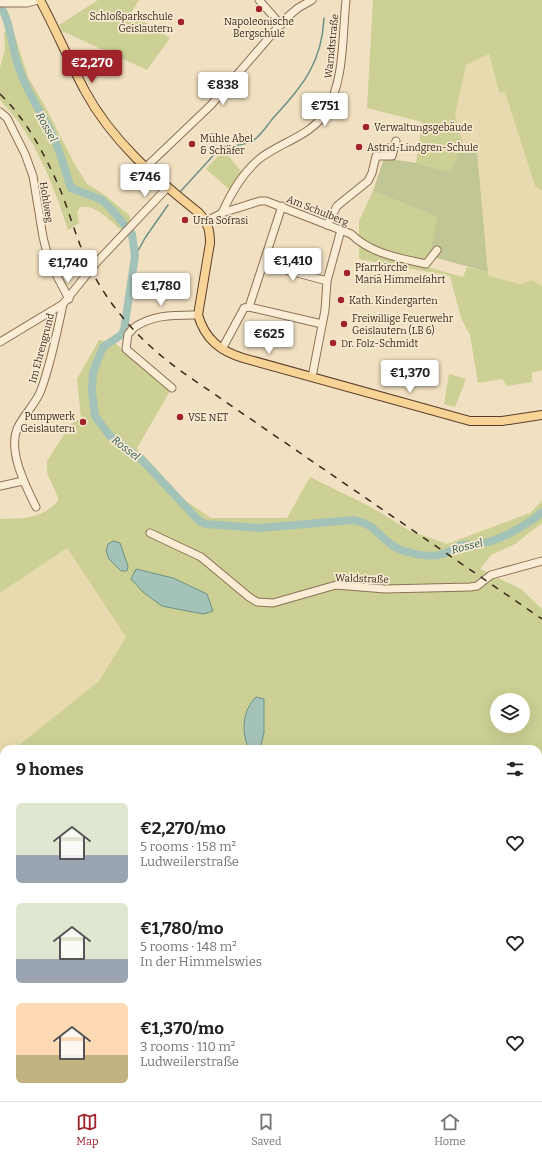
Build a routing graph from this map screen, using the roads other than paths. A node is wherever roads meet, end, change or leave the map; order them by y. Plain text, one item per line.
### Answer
1 (39, 0) edge
2 (259, 0) edge
3 (312, 0) edge
4 (346, 0) edge
5 (3, 3) edge
6 (281, 25) junction
7 (0, 112) edge
8 (396, 141) dead end
9 (145, 168) junction
10 (167, 188) junction
11 (282, 206) junction
12 (222, 213) junction
13 (207, 221) junction
14 (327, 225) junction
15 (341, 230) junction
16 (437, 250) dead end
17 (264, 264) junction
18 (327, 281) junction
19 (69, 298) junction
20 (63, 304) junction
21 (249, 307) junction
22 (198, 315) junction
23 (322, 324) junction
24 (0, 342) edge
25 (222, 349) junction
26 (312, 377) junction
27 (172, 388) dead end
28 (542, 415) edge
29 (23, 481) junction
30 (0, 486) edge
31 (36, 507) dead end
32 (150, 533) dead end
33 (542, 561) edge

1 - 5 street
1 - 9 main road
2 - 6 street
3 - 6 street
4 - 12 street, Warndtstraße
6 - 9 street
7 - 19 street, Hohlweg
8 - 14 street
9 - 10 main road
10 - 13 main road
10 - 19 street
11 - 12 street, Am Schulberg
11 - 14 street, Am Schulberg
11 - 17 street
12 - 13 street, Am Schulberg
13 - 22 main road
14 - 15 street, Am Schulberg
15 - 16 street, Am Schulberg
15 - 18 street
17 - 18 street
17 - 21 street
18 - 23 street
19 - 20 street
20 - 24 street
20 - 29 street, Im Ehrengrund
21 - 23 street
21 - 25 street
22 - 25 main road
22 - 27 street
23 - 26 street
25 - 26 main road
26 - 28 main road
29 - 30 street
29 - 31 street, Im Ehrengrund
32 - 33 street, Waldstraße

